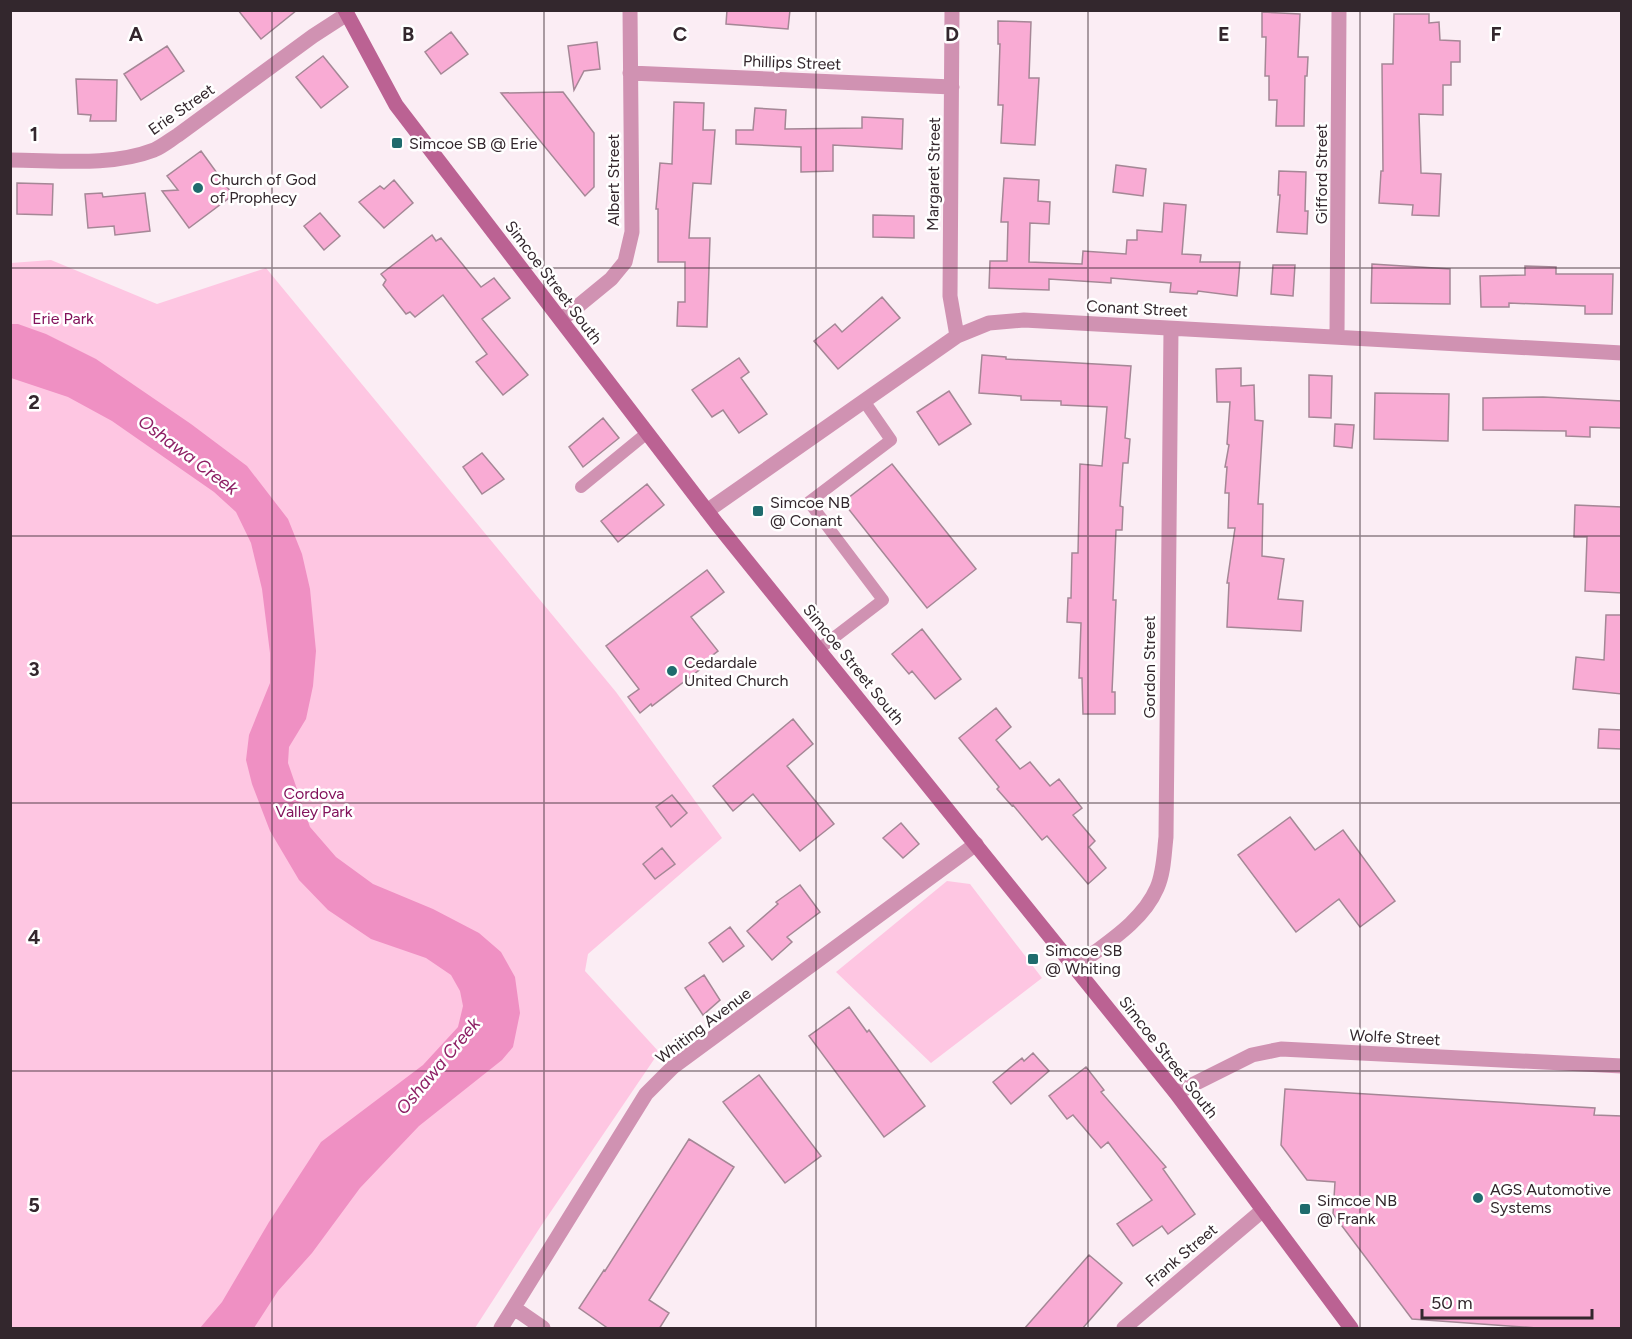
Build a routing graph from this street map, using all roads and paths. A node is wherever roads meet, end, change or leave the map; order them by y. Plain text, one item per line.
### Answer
1 (630, 10) edge
2 (952, 10) edge
3 (1339, 10) edge
4 (346, 12) edge
5 (630, 73) junction
6 (952, 87) junction
7 (10, 160) edge
8 (561, 320) junction
9 (1171, 329) junction
10 (957, 336) junction
11 (1337, 337) junction
12 (1622, 353) edge
13 (864, 401) junction
14 (647, 433) junction
15 (581, 487) dead end
16 (707, 511) junction
17 (819, 649) junction
18 (976, 844) junction
19 (1074, 968) junction
20 (1622, 1066) edge
21 (1176, 1093) junction
22 (1263, 1210) junction
23 (514, 1308) junction
24 (501, 1329) edge
25 (543, 1329) edge
26 (1124, 1329) edge
27 (1351, 1329) edge

1 - 5 street, Albert Street
2 - 6 street, Margaret Street
3 - 11 street, Gifford Street
4 - 7 street, Erie Street
4 - 8 main road, Simcoe Street South
5 - 6 street, Phillips Street
5 - 8 street, Albert Street
6 - 10 street, Margaret Street
8 - 14 main road, Simcoe Street South
9 - 10 street, Conant Street
9 - 11 street, Conant Street
9 - 19 street, Gordon Street
10 - 13 street, Conant Street
11 - 12 street, Conant Street
13 - 16 street, Conant Street
13 - 17 lane
14 - 15 lane
14 - 16 main road, Simcoe Street South
16 - 17 main road, Simcoe Street South
17 - 18 main road, Simcoe Street South
18 - 19 main road, Simcoe Street South
18 - 23 street, Whiting Avenue
19 - 21 main road, Simcoe Street South
20 - 21 street, Wolfe Street
21 - 22 main road, Simcoe Street South
22 - 26 street, Frank Street
22 - 27 main road, Simcoe Street South
23 - 24 street, Whiting Avenue
23 - 25 street

